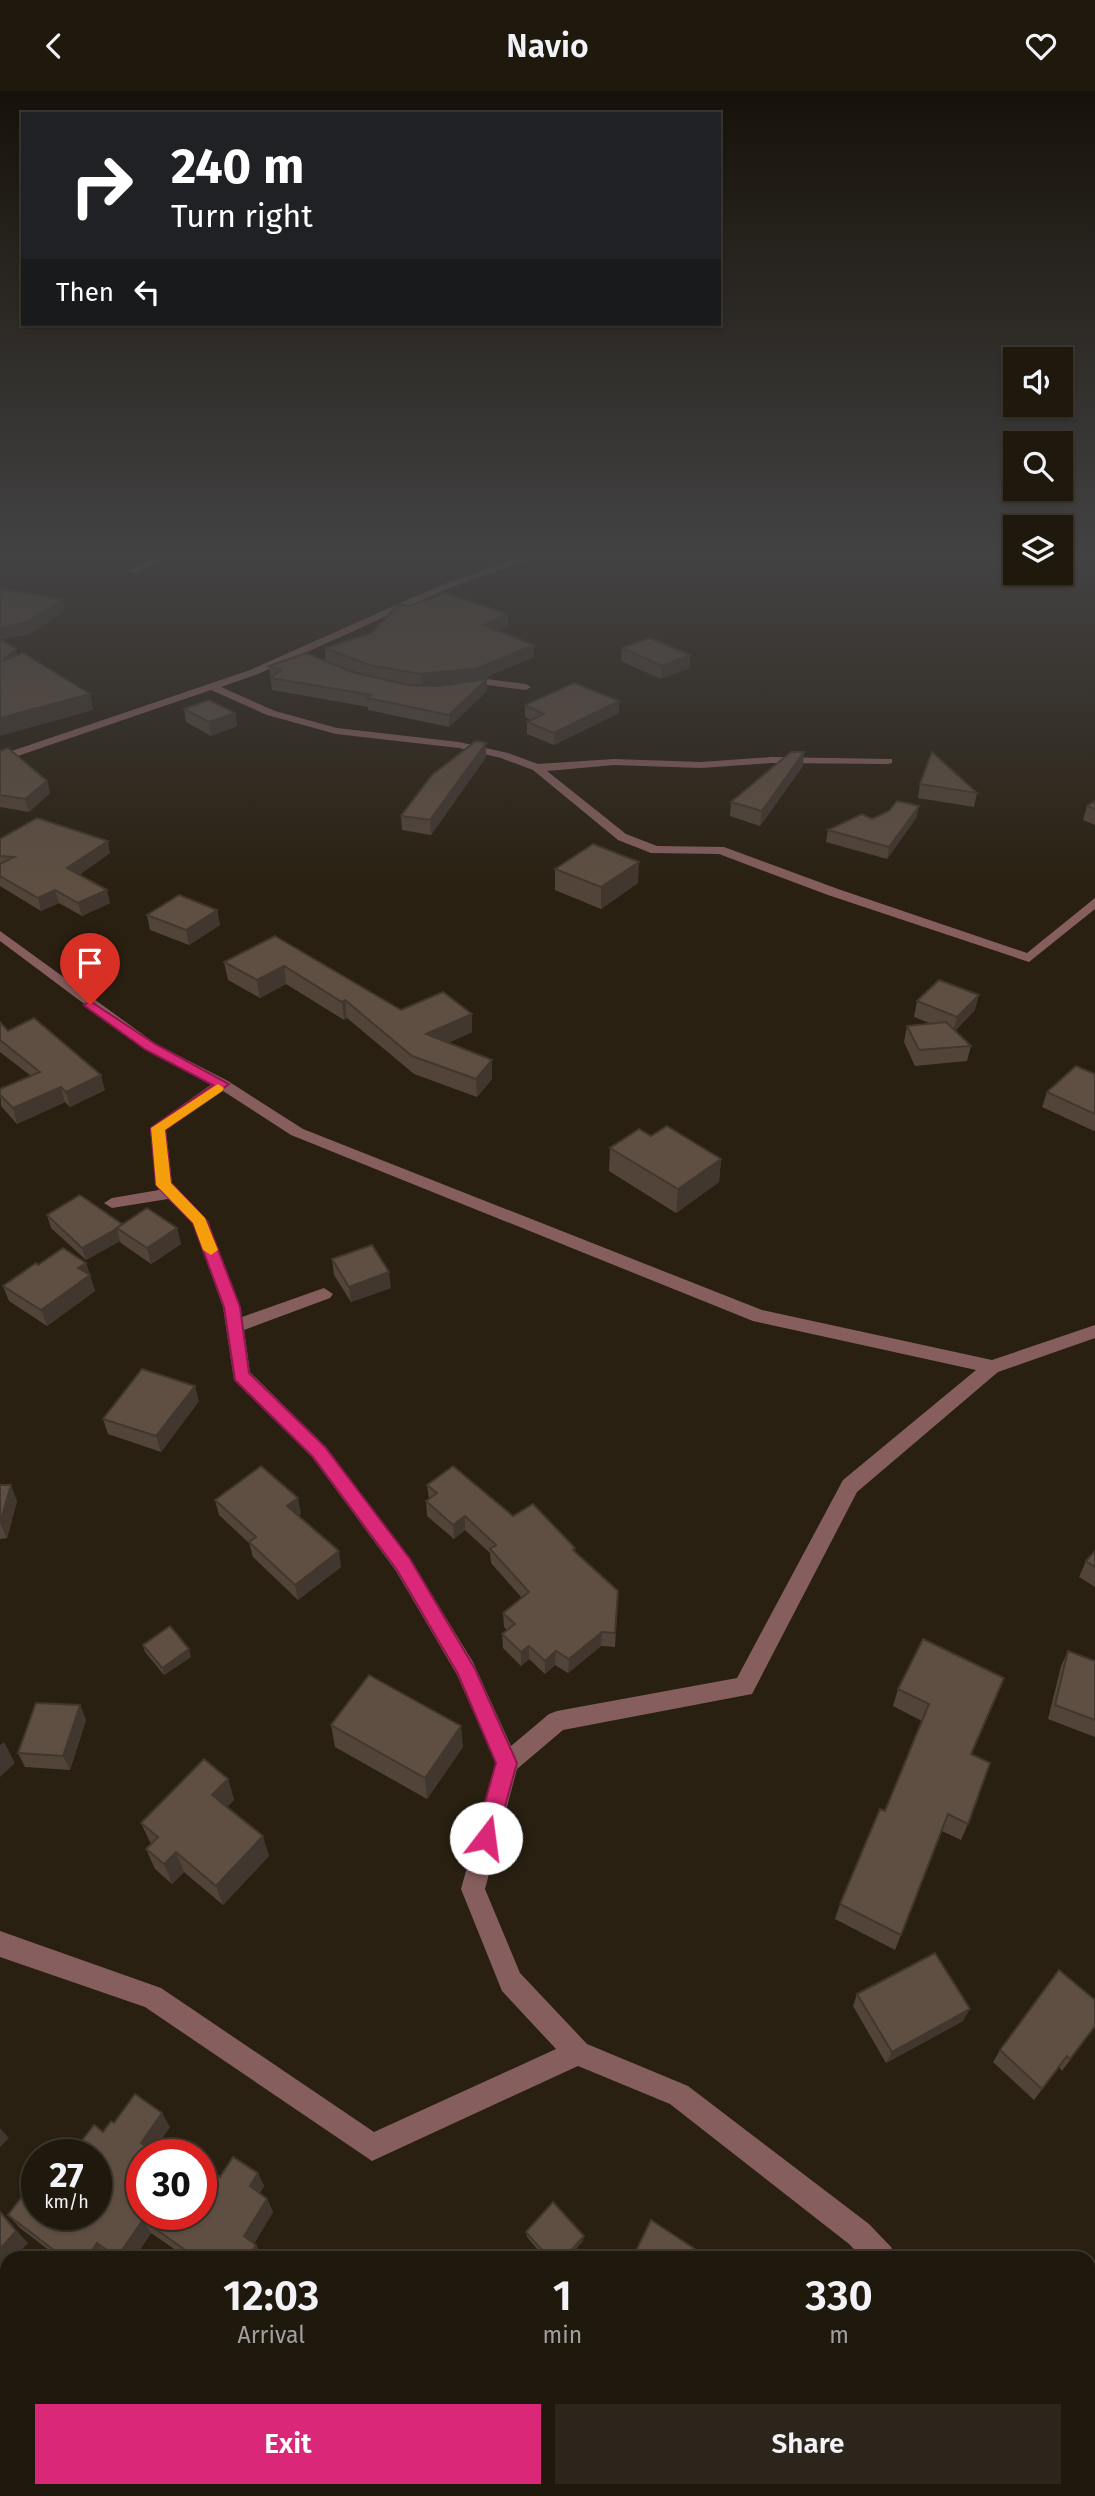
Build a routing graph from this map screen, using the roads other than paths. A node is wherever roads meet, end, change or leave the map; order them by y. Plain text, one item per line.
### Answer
1 (269, 667) edge
2 (213, 687) junction
3 (526, 687) dead end
4 (451, 689) edge
5 (0, 759) edge
6 (888, 761) dead end
7 (537, 768) junction
8 (1095, 902) edge
9 (0, 935) edge
10 (223, 1084) junction
11 (172, 1193) junction
12 (112, 1203) dead end
13 (324, 1294) dead end
14 (235, 1326) junction
15 (1095, 1332) edge
16 (992, 1367) junction
17 (507, 1763) junction
18 (0, 1944) edge
19 (578, 2053) junction
20 (875, 2251) edge

1 - 2 street
2 - 5 street
2 - 7 street
3 - 4 street
6 - 7 street
7 - 8 street
9 - 10 street
10 - 11 street
10 - 16 street
11 - 12 street
11 - 14 street
13 - 14 street
14 - 17 street
15 - 16 street
16 - 17 street
17 - 19 street
18 - 19 street
19 - 20 street

